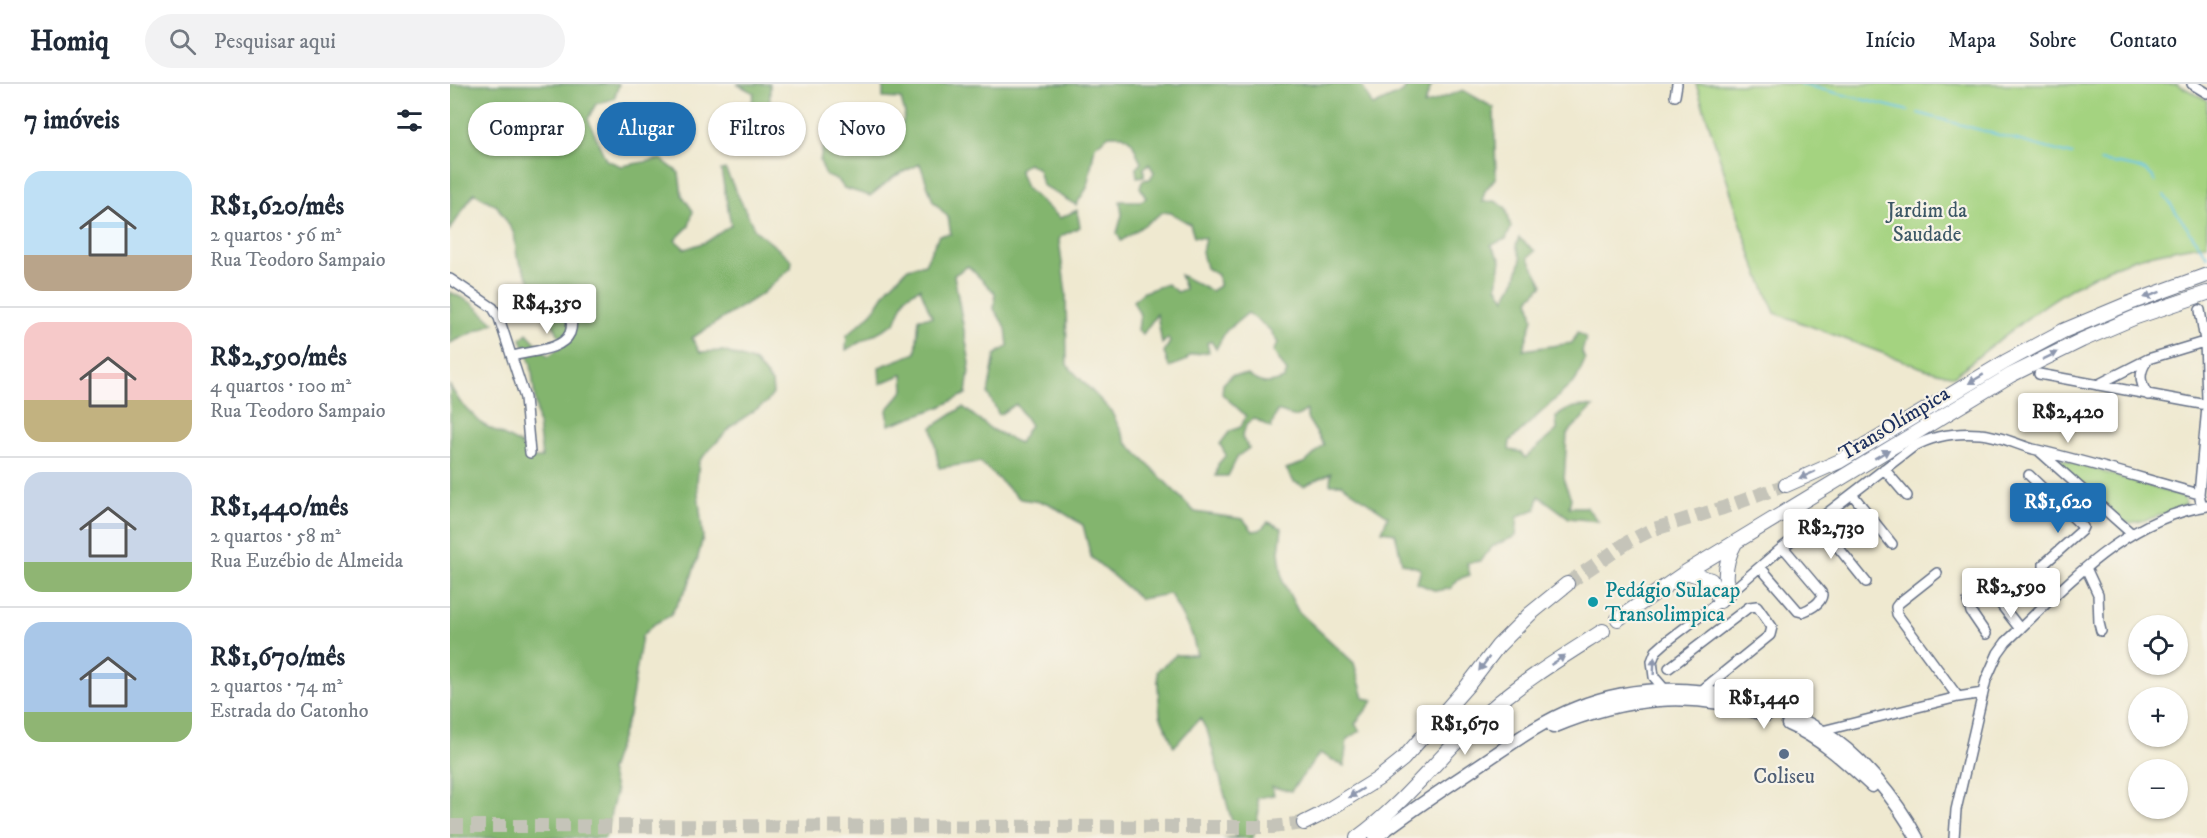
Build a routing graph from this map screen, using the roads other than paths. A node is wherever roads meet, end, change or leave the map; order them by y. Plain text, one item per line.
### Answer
1 (1677, 84) edge
2 (2192, 84) edge
3 (2207, 93) edge
4 (1675, 96) dead end
5 (2207, 275) edge
6 (450, 279) edge
7 (2207, 293) edge
8 (568, 298) dead end
9 (2200, 302) edge
10 (2206, 341) edge
11 (513, 356) junction
12 (2148, 359) junction
13 (2038, 374) dead end
14 (2097, 385) junction
15 (2148, 395) junction
16 (2207, 399) edge
17 (2207, 406) edge
18 (2037, 449) junction
19 (530, 453) dead end
20 (1884, 469) junction
21 (2029, 475) dead end
22 (1786, 484) tunnel mouth
23 (2076, 484) junction
24 (1852, 494) junction
25 (2199, 494) junction
26 (1906, 496) dead end
27 (2058, 502) junction
28 (2204, 506) edge
29 (1817, 521) junction
30 (2131, 533) junction
31 (1736, 543) junction
32 (1892, 544) dead end
33 (1783, 547) junction
34 (1760, 567) junction
35 (2086, 568) junction
36 (1686, 572) junction
37 (1937, 573) dead end
38 (2021, 576) dead end
39 (2053, 580) dead end
40 (1866, 582) dead end
41 (1567, 584) tunnel mouth
42 (1724, 598) junction
43 (1996, 598) junction
44 (1618, 620) dead end
45 (2020, 629) junction
46 (1603, 630) dead end
47 (2101, 632) dead end
48 (1986, 634) dead end
49 (1669, 668) dead end
50 (1666, 691) junction
51 (1701, 691) junction
52 (1983, 693) junction
53 (1958, 697) junction
54 (1580, 711) junction
55 (1822, 731) junction
56 (1304, 823) tunnel mouth
57 (1358, 838) edge
58 (1375, 838) edge
59 (1388, 838) edge
60 (1909, 838) edge
61 (1917, 838) edge
62 (1954, 838) edge

1 - 4 street
2 - 3 street
5 -> 22 highway, TransOlímpica
6 - 11 street
7 - 9 highway, TransOlímpica
8 - 11 street
9 - 10 street
31 -> 9 highway, TransOlímpica
10 - 12 street
10 - 16 street
11 - 19 street
12 - 14 street
12 - 15 street
13 - 14 street
14 - 15 street
15 - 17 street
17 - 25 street
18 - 20 street
18 - 23 street
18 - 25 street
20 - 24 street
20 - 26 street
21 - 27 street
23 - 27 street
23 - 30 street
24 - 29 street
24 - 32 street
25 - 28 street
27 - 39 street
28 - 30 street
29 - 33 street
29 - 40 street
30 - 35 street
31 - 36 highway, TransOlímpica
31 - 42 highway
33 - 34 street
33 - 34 street
34 - 42 street
35 - 45 street
35 - 47 street
36 - 42 highway
36 - 44 highway, TransOlímpica
37 - 53 street
38 - 43 street
41 -> 56 highway
50 -> 42 street
43 - 45 street
43 - 48 street
45 - 52 street
57 -> 46 highway
49 - 51 street
50 - 51 main road
50 - 54 main road
51 - 55 main road
52 - 53 street
52 - 62 street
53 - 55 street
54 - 58 main road
54 - 59 main road
54 - 60 main road
55 - 61 main road

